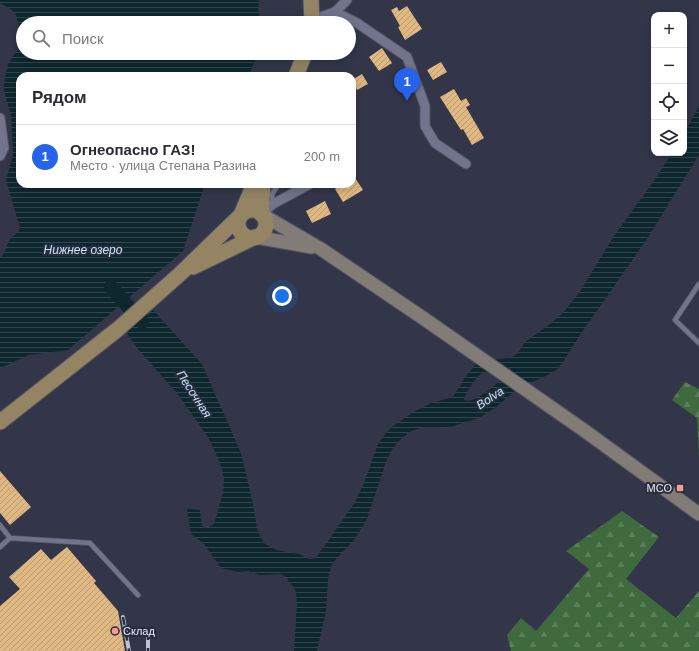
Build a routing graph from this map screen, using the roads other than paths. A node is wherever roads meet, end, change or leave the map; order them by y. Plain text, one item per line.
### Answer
1 (311, 0) edge
2 (347, 0) edge
3 (335, 12) junction
4 (312, 16) edge
5 (326, 16) edge
6 (343, 16) edge
7 (356, 22) edge
8 (302, 60) edge
9 (298, 72) edge
10 (0, 118) edge
11 (0, 156) edge
12 (466, 164) dead end
13 (252, 188) edge
14 (264, 188) edge
15 (276, 188) edge
16 (303, 188) edge
17 (267, 209) junction
18 (241, 215) junction
19 (256, 237) junction
20 (322, 249) junction
21 (180, 274) junction
22 (699, 284) edge
23 (699, 343) edge
24 (0, 422) edge
25 (699, 514) edge
26 (0, 526) edge
27 (10, 538) junction
28 (0, 547) edge
29 (138, 596) dead end

1 - 4 main road
2 - 3 street
3 - 5 street
3 - 6 street
7 - 12 street
8 - 9 main road
10 - 11 street
13 - 18 main road
14 - 17 main road
15 - 17 lane
16 - 17 street
17 - 18 main road
17 - 19 main road
17 - 20 main road
18 - 19 main road
18 - 21 main road
19 - 20 main road
19 - 21 main road
20 - 25 main road
21 - 24 main road
22 - 23 lane
26 - 27 lane
27 - 28 lane
27 - 29 lane

